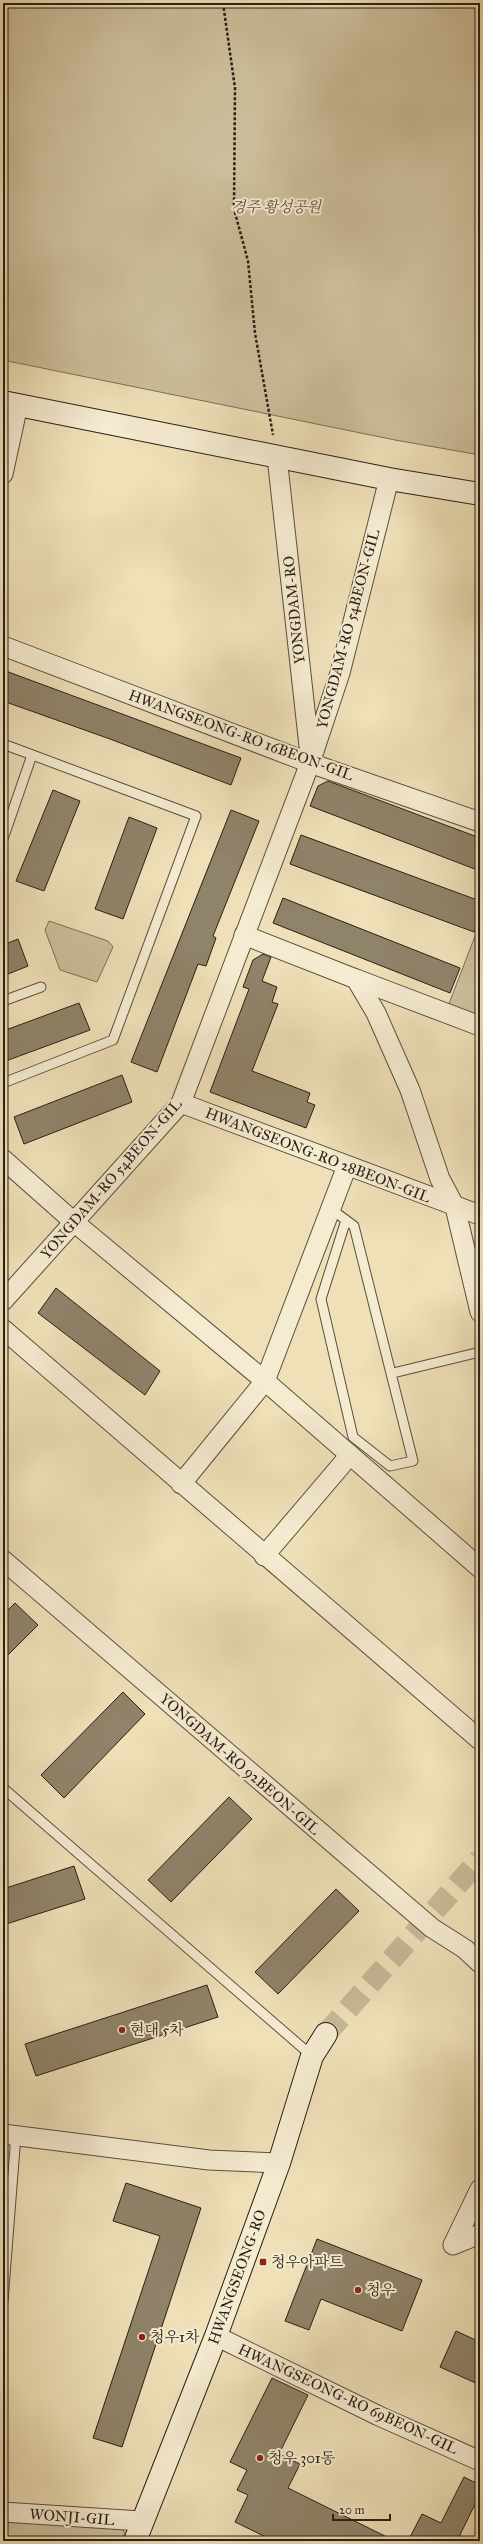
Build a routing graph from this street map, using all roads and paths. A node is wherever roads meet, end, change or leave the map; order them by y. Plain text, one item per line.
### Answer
1 (222, 3) edge
2 (10, 404) edge
3 (277, 457) junction
4 (3, 474) edge
5 (389, 479) junction
6 (480, 494) edge
7 (3, 646) edge
8 (3, 744) edge
9 (32, 755) junction
10 (310, 763) junction
11 (480, 822) edge
12 (3, 840) edge
13 (244, 935) junction
14 (356, 979) junction
15 (42, 987) dead end
16 (3, 1002) edge
17 (480, 1026) edge
18 (3, 1083) edge
19 (181, 1103) junction
20 (3, 1159) edge
21 (347, 1166) junction
22 (455, 1206) junction
23 (330, 1209) junction
24 (480, 1215) edge
25 (346, 1220) junction
26 (74, 1222) junction
27 (3, 1301) edge
28 (480, 1312) edge
29 (3, 1330) edge
30 (480, 1352) edge
31 (393, 1373) junction
32 (265, 1381) junction
33 (350, 1455) junction
34 (181, 1484) junction
35 (264, 1556) junction
36 (3, 1560) edge
37 (480, 1568) edge
38 (480, 1740) edge
39 (3, 1788) edge
40 (480, 1963) edge
41 (326, 2034) tunnel mouth
42 (312, 2056) junction
43 (10, 2134) edge
44 (279, 2163) junction
45 (480, 2189) edge
46 (480, 2234) edge
47 (3, 2301) edge
48 (216, 2336) junction
49 (480, 2461) edge
50 (3, 2512) edge
51 (138, 2531) edge

1 - 3 path
2 - 3 street
2 - 4 street
3 - 5 street
3 - 10 street, YONGDAM-RO
5 - 6 street
5 - 10 street, YONGDAM-RO 54BEON-GIL
7 - 10 street, HWANGSEONG-RO 16BEON-GIL
8 - 9 lane
9 - 12 lane
9 - 18 lane
10 - 11 street, HWANGSEONG-RO 16BEON-GIL
10 - 13 street, YONGDAM-RO 54BEON-GIL
13 - 14 street
13 - 19 street, YONGDAM-RO 54BEON-GIL
14 - 17 street
14 - 22 street
15 - 16 lane
19 - 21 street, HWANGSEONG-RO 28BEON-GIL
19 - 26 street, YONGDAM-RO 54BEON-GIL
20 - 26 street
21 - 22 street, HWANGSEONG-RO 28BEON-GIL
21 - 23 street
22 - 24 street, HWANGSEONG-RO 28BEON-GIL
22 - 28 street
23 - 25 lane
23 - 32 street
25 - 31 lane
25 - 31 lane
26 - 27 street, YONGDAM-RO 54BEON-GIL
26 - 32 street
29 - 34 street
30 - 31 lane
32 - 33 street
32 - 34 street
33 - 35 street
33 - 37 street
34 - 35 street
35 - 38 street
36 - 40 street, YONGDAM-RO 92BEON-GIL
39 - 42 lane
41 - 42 street, HWANGSEONG-RO
42 - 44 street, HWANGSEONG-RO
43 - 44 street
43 - 47 lane
44 - 48 street, HWANGSEONG-RO
45 - 46 street
48 - 49 street, HWANGSEONG-RO 69BEON-GIL
48 - 51 street, HWANGSEONG-RO
50 - 51 street, WONJI-GIL

